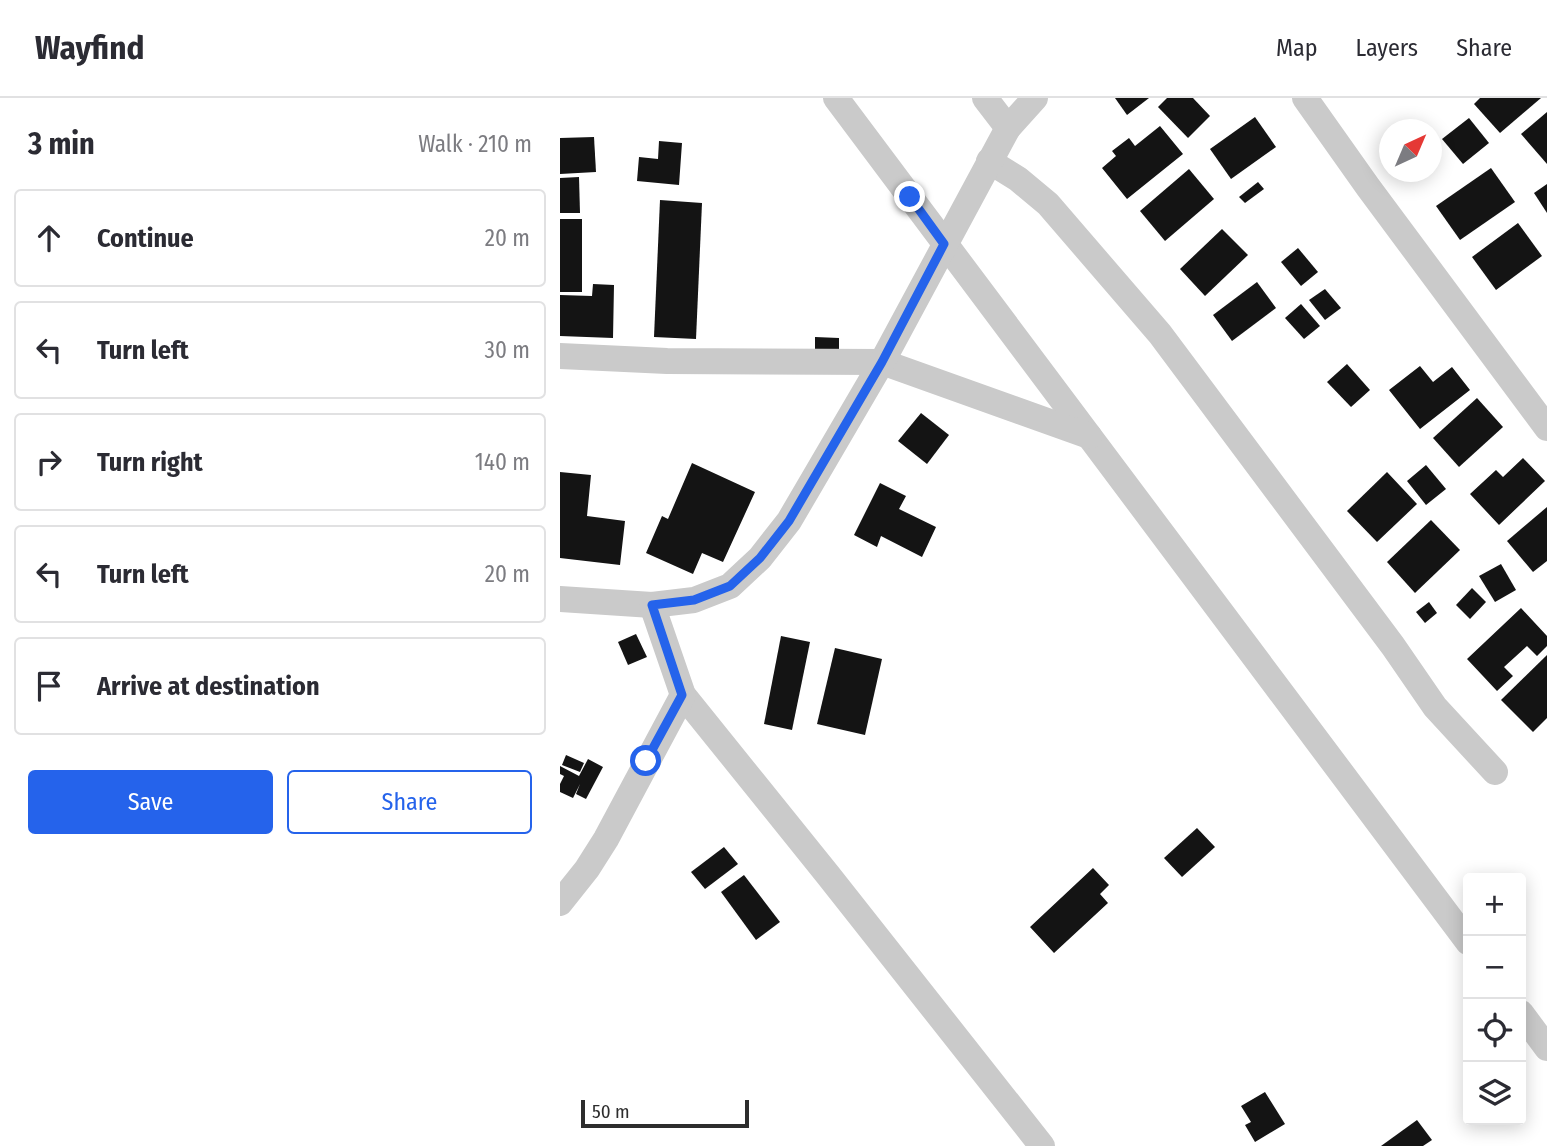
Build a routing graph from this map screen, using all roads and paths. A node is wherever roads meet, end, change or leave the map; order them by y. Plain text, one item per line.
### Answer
1 (836, 98) edge
2 (985, 98) edge
3 (1035, 98) edge
4 (1305, 98) edge
5 (1008, 128) junction
6 (989, 161) junction
7 (944, 244) junction
8 (560, 356) edge
9 (882, 362) junction
10 (1547, 428) edge
11 (1089, 436) junction
12 (560, 599) edge
13 (652, 605) junction
14 (682, 695) junction
15 (1495, 772) dead end
16 (560, 903) edge
17 (1464, 936) edge
18 (1526, 1020) edge
19 (1547, 1048) edge
20 (1042, 1146) edge

1 - 7 street
2 - 5 street
3 - 5 street
4 - 10 street
5 - 6 street
6 - 7 street
6 - 15 street
7 - 9 street
7 - 11 street
8 - 9 street
9 - 11 street
9 - 13 street
11 - 17 street
12 - 13 street
13 - 14 street
14 - 16 street
14 - 20 street
18 - 19 street

